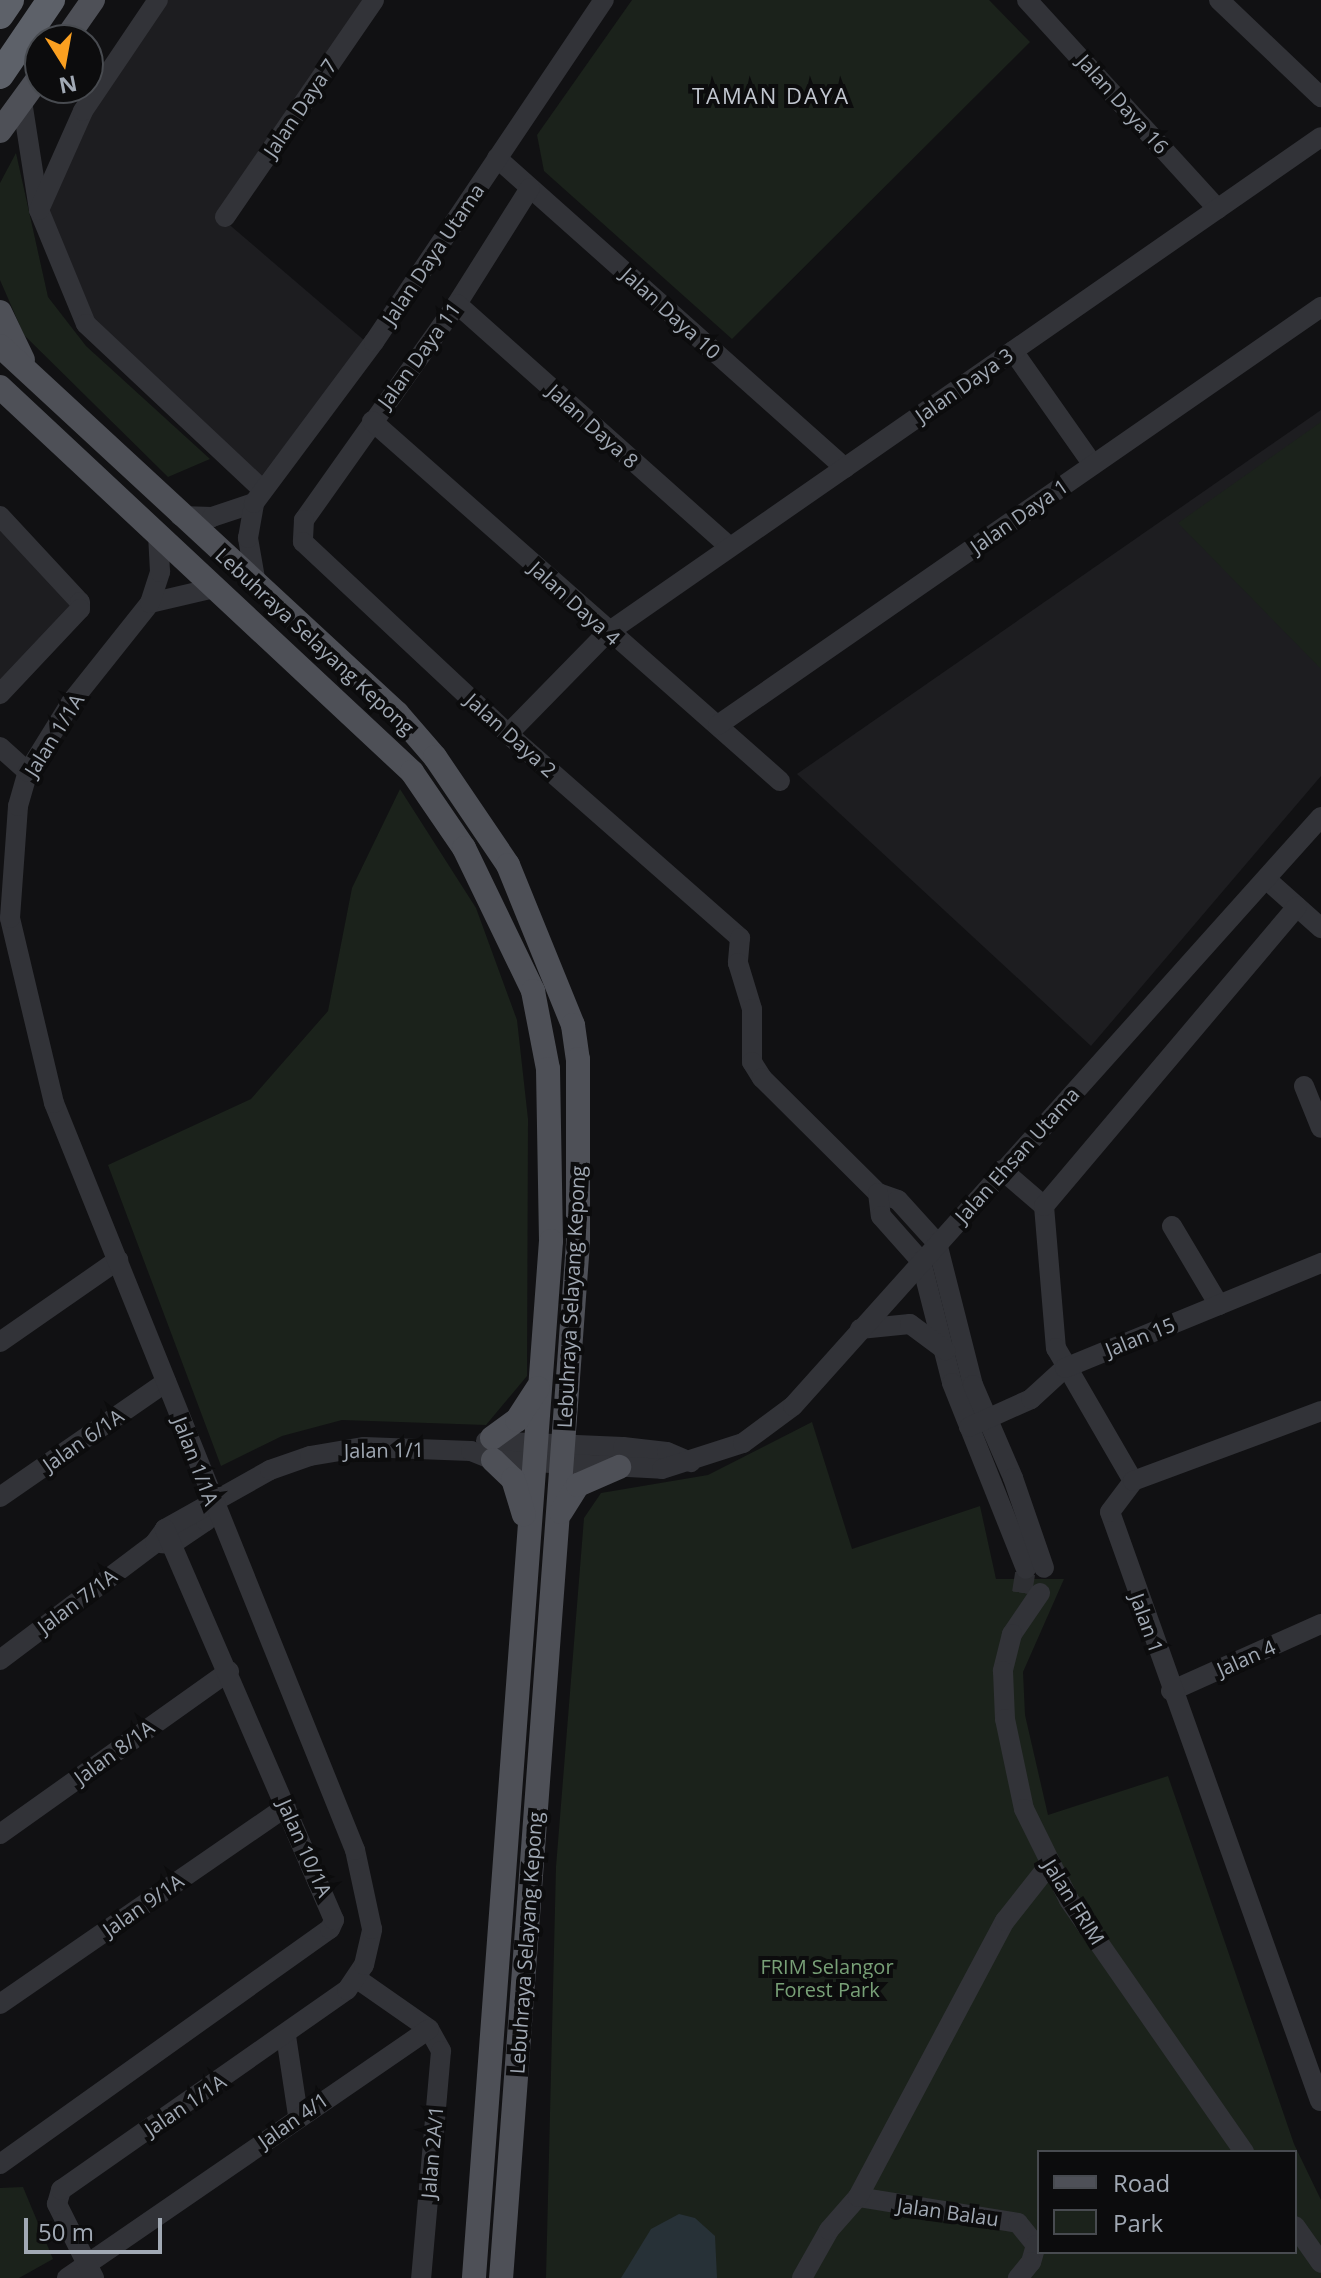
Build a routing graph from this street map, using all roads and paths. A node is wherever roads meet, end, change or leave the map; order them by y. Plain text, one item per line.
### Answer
1 (10, 0) edge
2 (51, 0) edge
3 (93, 0) edge
4 (158, 0) edge
5 (374, 0) edge
6 (604, 0) edge
7 (1027, 0) edge
8 (1219, 0) edge
9 (0, 15) edge
10 (76, 24) edge
11 (0, 75) edge
12 (1321, 97) edge
13 (24, 98) edge
14 (22, 101) junction
15 (0, 131) edge
16 (1321, 137) edge
17 (497, 158) junction
18 (530, 188) junction
19 (1218, 209) junction
20 (39, 210) junction
21 (225, 217) dead end
22 (457, 304) junction
23 (1321, 307) edge
24 (0, 312) edge
25 (0, 346) edge
26 (1013, 351) junction
27 (29, 372) junction
28 (3, 391) edge
29 (372, 421) junction
30 (1093, 465) junction
31 (845, 468) junction
32 (258, 496) junction
33 (0, 516) edge
34 (180, 516) junction
35 (304, 520) joint
36 (158, 538) junction
37 (730, 547) junction
38 (256, 584) junction
39 (214, 588) junction
40 (150, 603) junction
41 (607, 633) junction
42 (0, 694) edge
43 (718, 725) junction
44 (508, 734) junction
45 (0, 747) edge
46 (28, 772) junction
47 (780, 781) dead end
48 (1321, 817) edge
49 (1266, 879) junction
50 (1297, 907) junction
51 (1321, 928) edge
52 (1304, 1086) dead end
53 (1321, 1128) edge
54 (1002, 1170) junction
55 (878, 1193) junction
56 (1044, 1206) junction
57 (1172, 1226) dead end
58 (937, 1243) junction
59 (118, 1260) junction
60 (921, 1261) junction
61 (1321, 1263) edge
62 (1219, 1305) junction
63 (860, 1329) junction
64 (0, 1342) edge
65 (945, 1350) junction
66 (1065, 1368) junction
67 (541, 1380) junction
68 (166, 1382) junction
69 (1321, 1411) edge
70 (978, 1423) junction
71 (485, 1450) junction
72 (536, 1451) junction
73 (563, 1453) junction
74 (691, 1462) junction
75 (619, 1467) junction
76 (1133, 1481) junction
77 (0, 1497) edge
78 (213, 1503) junction
79 (558, 1518) junction
80 (164, 1538) junction
81 (528, 1540) junction
82 (1035, 1569) tunnel mouth
83 (1031, 1593) tunnel mouth
84 (1319, 1632) edge
85 (0, 1660) edge
86 (229, 1671) junction
87 (1171, 1691) junction
88 (286, 1807) junction
89 (0, 1834) edge
90 (1049, 1865) junction
91 (356, 1978) junction
92 (0, 2004) edge
93 (429, 2029) junction
94 (286, 2036) junction
95 (1320, 2101) edge
96 (298, 2115) junction
97 (1243, 2150) edge
98 (0, 2164) edge
99 (858, 2197) junction
100 (1297, 2229) edge
101 (1321, 2263) edge
102 (90, 2272) edge
103 (67, 2278) edge
104 (421, 2278) edge
105 (474, 2278) edge
106 (501, 2278) edge
107 (802, 2278) edge
108 (1018, 2278) edge

1 - 9 highway
2 - 11 highway
3 - 10 main road
4 - 20 street
5 - 21 street, Jalan Daya 7
6 - 17 street, Jalan Daya Utama
7 - 19 street, Jalan Daya 16
8 - 12 street
13 - 14 main road
14 - 15 main road
14 - 20 street
16 - 19 street, Jalan Daya 3
17 - 18 street, Jalan Daya 10
17 - 32 street, Jalan Daya Utama
18 - 22 street, Jalan Daya 11
18 - 31 street, Jalan Daya 10
19 - 26 street, Jalan Daya 3
20 - 32 street
22 - 29 street, Jalan Daya 11
22 - 37 street, Jalan Daya 8
23 - 30 street, Jalan Daya 1
24 - 27 main road
25 - 27 main road, Lebuhraya Selayang Kepong
26 - 30 street
26 - 31 street, Jalan Daya 3
27 - 34 main road, Lebuhraya Selayang Kepong
28 - 36 main road, Lebuhraya Selayang Kepong
29 - 35 street, Jalan Daya 11
29 - 41 street, Jalan Daya 4
30 - 43 street, Jalan Daya 1
31 - 37 street, Jalan Daya 3
32 - 34 street
32 - 38 street, Jalan Daya Utama
33 - 42 street
34 - 38 main road, Lebuhraya Selayang Kepong
35 - 44 street, Jalan Daya 2
36 - 39 main road, Lebuhraya Selayang Kepong
36 - 40 street, Jalan 1/1A
37 - 41 street, Jalan Daya 3
38 - 73 main road, Lebuhraya Selayang Kepong
39 - 40 street
39 - 67 main road, Lebuhraya Selayang Kepong
40 - 46 street, Jalan 1/1A
41 - 43 street, Jalan Daya 4
41 - 44 street, Jalan Daya 3
43 - 47 street, Jalan Daya 4
44 - 55 street, Jalan Daya 2
45 - 46 street
46 - 59 street, Jalan 1/1A
48 - 49 street, Jalan Ehsan Utama
49 - 50 street
49 - 54 street, Jalan Ehsan Utama
50 - 51 street
50 - 56 street
52 - 53 street
54 - 56 street
54 - 58 street, Jalan Ehsan Utama
55 - 58 street
55 - 60 street
56 - 66 street
57 - 62 street
58 - 60 street, Jalan Ehsan Utama
58 - 70 street
59 - 64 street
59 - 68 street, Jalan 1/1A
60 - 63 street, Jalan Ehsan Utama
60 - 65 street
61 - 62 street, Jalan 15
62 - 66 street, Jalan 15
63 - 65 street
63 - 74 street, Jalan Ehsan Utama
65 - 70 street
66 - 70 street, Jalan 15
66 - 76 street
67 - 71 main road
67 - 72 main road, Lebuhraya Selayang Kepong
68 - 77 street, Jalan 6/1A
68 - 78 street, Jalan 1/1A
69 - 76 street
70 - 82 street
71 - 72 street, Jalan 1/1
71 - 78 street, Jalan 1/1
71 - 81 main road
72 - 73 street, Jalan Ehsan Utama
72 - 81 main road, Lebuhraya Selayang Kepong
73 - 74 street, Jalan Ehsan Utama
73 - 75 street, Jalan Ehsan Utama
73 - 79 main road, Lebuhraya Selayang Kepong
74 - 75 street, Jalan Ehsan Utama
75 - 79 main road
76 - 87 street, Jalan 1
78 - 80 street, Jalan 7/1A
78 - 91 street, Jalan 1/1A
79 - 106 main road, Lebuhraya Selayang Kepong
80 - 85 street, Jalan 7/1A
80 - 86 street, Jalan 10/1A
81 - 105 main road, Lebuhraya Selayang Kepong
83 - 90 street, Jalan FRIM
84 - 87 street, Jalan 4
86 - 88 street, Jalan 10/1A
86 - 89 street, Jalan 8/1A
87 - 95 street, Jalan 1
88 - 92 street, Jalan 9/1A
88 - 98 street, Jalan 10/1A
90 - 97 street, Jalan FRIM
90 - 99 street
91 - 93 street
91 - 94 street, Jalan 1/1A
93 - 96 street, Jalan 4/1
93 - 104 street, Jalan 2A/1
94 - 96 street
94 - 102 street, Jalan 1/1A
96 - 102 street, Jalan 4/1
99 - 107 street
99 - 108 street, Jalan Balau
100 - 101 street
102 - 103 street, Jalan 4/1

